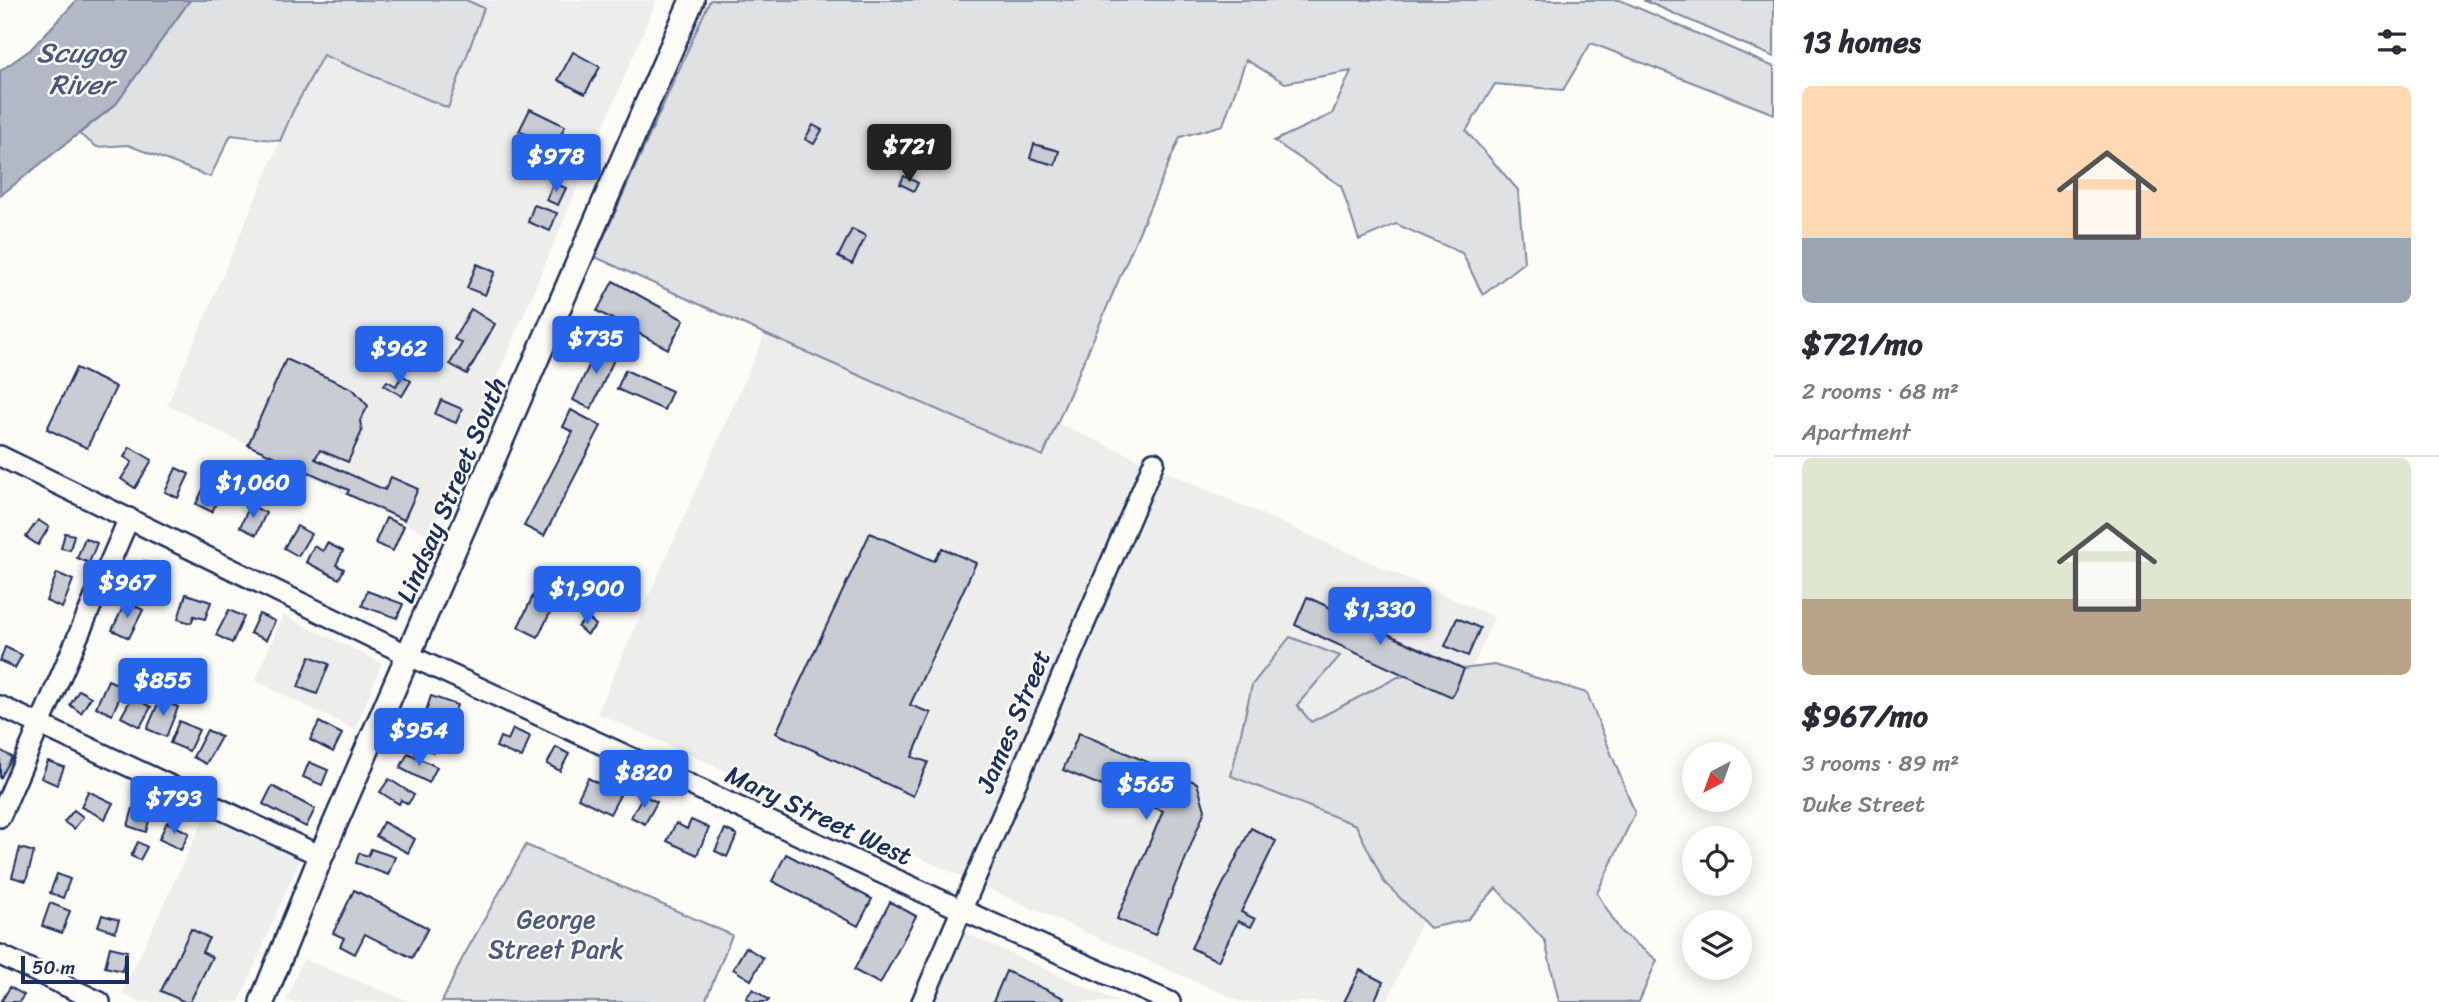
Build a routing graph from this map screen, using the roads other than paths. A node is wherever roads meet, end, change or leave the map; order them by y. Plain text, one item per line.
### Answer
1 (692, 0) edge
2 (0, 456) edge
3 (1154, 461) dead end
4 (130, 518) junction
5 (410, 656) junction
6 (0, 706) edge
7 (41, 725) junction
8 (0, 817) edge
9 (321, 856) junction
10 (962, 910) junction
11 (0, 955) edge
12 (100, 1002) edge
13 (262, 1002) edge
14 (922, 1002) edge
15 (1170, 1002) edge

1 - 5 main road, Lindsay Street South
2 - 4 street, Mary Street West
3 - 10 street, James Street
4 - 5 street, Mary Street West
4 - 7 street
5 - 9 main road, Lindsay Street South
5 - 10 street, Mary Street West
6 - 7 street
7 - 8 street
7 - 9 street
9 - 13 main road, Lindsay Street South
10 - 14 street, James Street
10 - 15 street, Mary Street West
11 - 12 street

